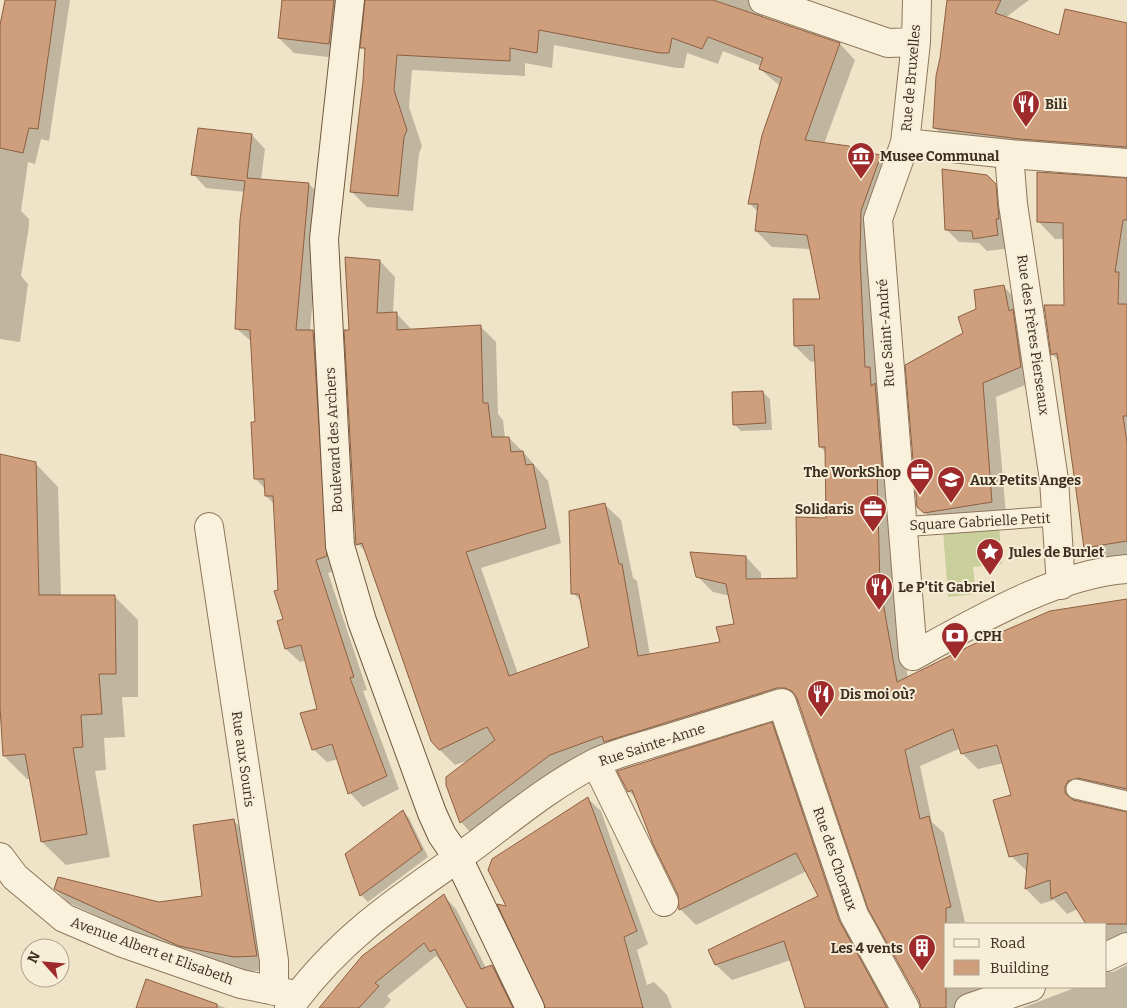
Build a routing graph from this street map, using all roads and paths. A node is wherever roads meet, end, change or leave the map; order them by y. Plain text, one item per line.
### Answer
1 (350, 0) edge
2 (763, 0) edge
3 (917, 0) edge
4 (916, 42) junction
5 (905, 143) junction
6 (1009, 154) junction
7 (1127, 163) edge
8 (1056, 516) junction
9 (209, 527) dead end
10 (901, 527) junction
11 (1127, 569) edge
12 (1061, 585) junction
13 (782, 703) joint
14 (596, 763) junction
15 (1076, 788) dead end
16 (1127, 801) edge
17 (0, 857) edge
18 (458, 858) junction
19 (664, 902) dead end
20 (1127, 948) edge
21 (1107, 957) edge
22 (1028, 988) edge
23 (287, 998) edge
24 (530, 1008) edge
25 (905, 1008) edge
26 (969, 1008) edge

1 - 18 street, Boulevard des Archers
2 - 4 street
3 - 4 street, Rue de Bruxelles
4 - 5 street, Rue de Bruxelles
5 - 6 street, Rue de Bruxelles
5 - 10 street, Rue Saint-André
6 - 7 street, Rue de Bruxelles
6 - 8 street, Rue des Frères Pierseaux
8 - 10 lane, Square Gabrielle Petit
8 - 12 street, Square Gabrielle Petit
9 - 23 street, Rue aux Souris
10 - 12 street, Square Gabrielle Petit
11 - 12 street
13 - 14 street, Rue Sainte-Anne
13 - 25 street, Rue des Choraux
14 - 18 street, Rue Sainte-Anne
14 - 19 street
15 - 16 lane
17 - 23 street, Avenue Albert et Elisabeth
18 - 23 street, Rue Sainte-Anne
18 - 24 street, Boulevard des Archers
20 - 21 street
22 - 26 street

